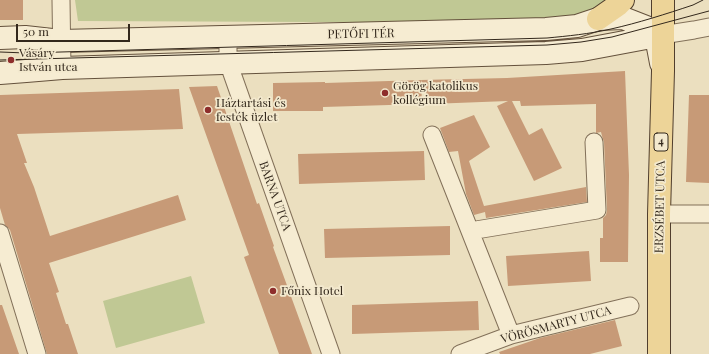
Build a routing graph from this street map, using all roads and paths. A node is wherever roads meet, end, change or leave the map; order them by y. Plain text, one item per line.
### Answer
1 (61, 0) edge
2 (623, 0) edge
3 (663, 0) edge
4 (598, 19) junction
5 (709, 27) edge
6 (658, 36) junction
7 (228, 37) junction
8 (0, 38) edge
9 (61, 41) junction
10 (228, 62) junction
11 (62, 68) junction
12 (0, 73) edge
13 (432, 135) dead end
14 (594, 142) dead end
15 (659, 214) junction
16 (709, 214) edge
17 (470, 231) junction
18 (0, 233) edge
19 (630, 306) dead end
20 (511, 335) junction
21 (658, 348) edge
22 (36, 354) edge
23 (331, 354) edge
24 (460, 354) edge

1 - 9 street
2 - 4 main road
3 - 6 main road, 4
4 - 6 street, PETŐFI TÉR
4 - 7 street, PETŐFI TÉR
5 - 6 street, PETŐFI TÉR
6 - 10 street, PETŐFI TÉR
6 - 15 main road, ERZSÉBET UTCA / 4
7 - 9 street, PETŐFI TÉR
7 - 10 street, BARNA UTCA
8 - 9 street, PETŐFI TÉR
9 - 11 street
10 - 11 street, PETŐFI TÉR
10 - 23 street, BARNA UTCA
11 - 12 street, PETŐFI TÉR
13 - 17 street
14 - 17 street
15 - 16 street
15 - 21 main road, ERZSÉBET UTCA / 4
17 - 20 street
18 - 22 street
19 - 20 street, VÖRÖSMARTY UTCA
20 - 24 street, VÖRÖSMARTY UTCA

